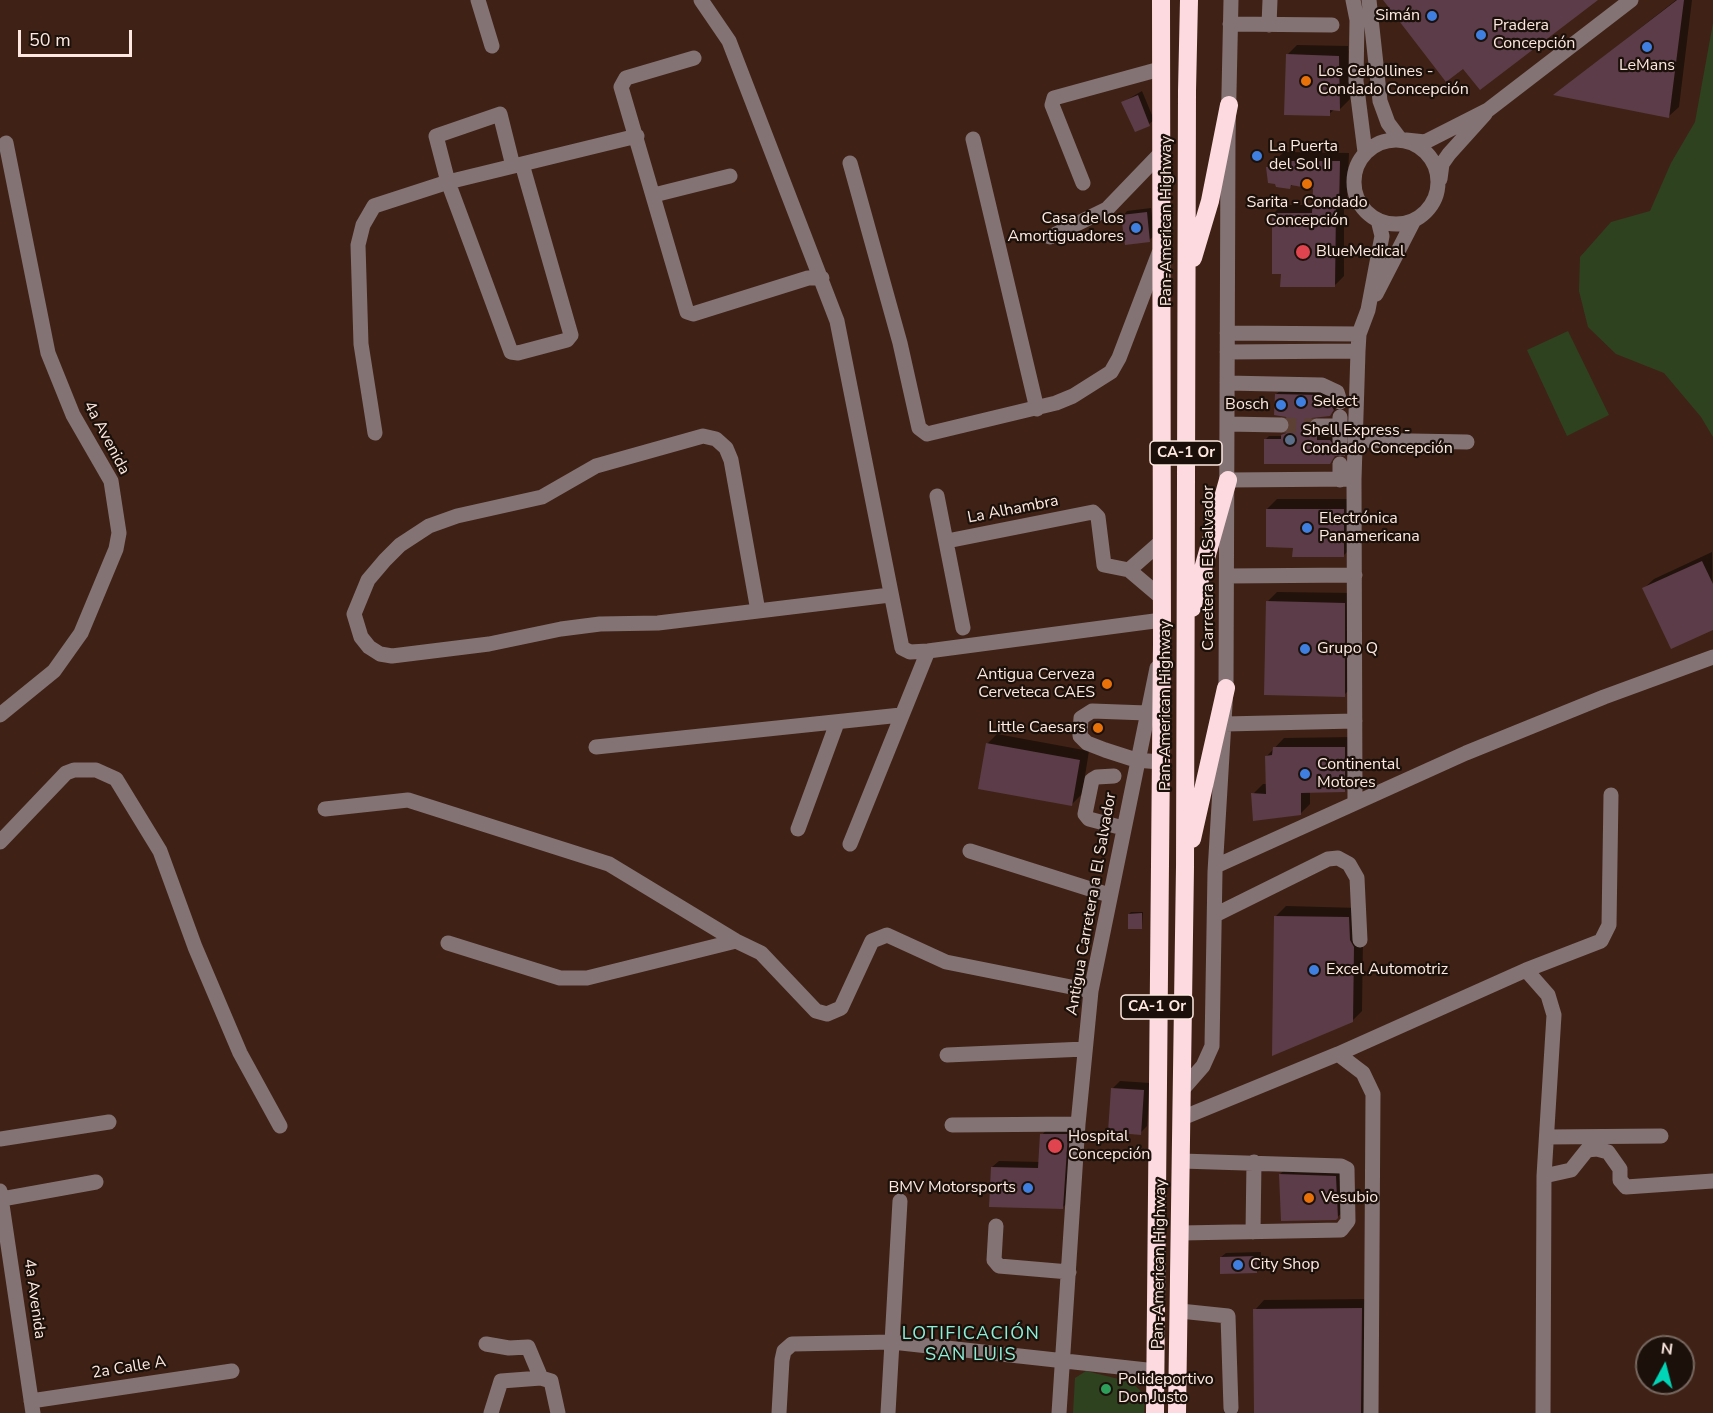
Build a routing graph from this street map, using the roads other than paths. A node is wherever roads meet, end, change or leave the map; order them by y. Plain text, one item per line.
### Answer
1 (478, 0) edge
2 (701, 0) edge
3 (1161, 0) edge
4 (1189, 0) edge
5 (1231, 0) edge
6 (1270, 0) edge
7 (1353, 0) edge
8 (1369, 0) edge
9 (1631, 0) edge
10 (1372, 18) junction
11 (1230, 24) junction
12 (1269, 25) junction
13 (1332, 25) dead end
14 (492, 46) dead end
15 (1357, 55) junction
16 (694, 58) dead end
17 (1160, 69) junction
18 (1228, 105) junction
19 (1488, 110) junction
20 (637, 136) junction
21 (973, 139) dead end
22 (1403, 140) junction
23 (6, 143) dead end
24 (1365, 152) junction
25 (1160, 154) junction
26 (850, 163) dead end
27 (518, 165) junction
28 (730, 176) dead end
29 (448, 182) junction
30 (1439, 182) junction
31 (1083, 183) dead end
32 (654, 195) junction
33 (1378, 220) junction
34 (1414, 220) junction
35 (1050, 237) dead end
36 (1161, 249) junction
37 (1188, 277) junction
38 (822, 278) junction
39 (1161, 306) junction
40 (1368, 310) junction
41 (1138, 312) junction
42 (1227, 333) junction
43 (1359, 334) junction
44 (1358, 351) junction
45 (1227, 352) junction
46 (1227, 383) junction
47 (1037, 409) junction
48 (1227, 424) junction
49 (1281, 425) tunnel mouth
50 (1317, 426) tunnel mouth
51 (375, 433) dead end
52 (1356, 440) junction
53 (1467, 442) dead end
54 (1345, 474) junction
55 (1228, 480) junction
56 (937, 496) dead end
57 (947, 541) junction
58 (1162, 541) junction
59 (1129, 570) junction
60 (1355, 575) junction
61 (1227, 576) junction
62 (890, 595) junction
63 (1162, 598) junction
64 (758, 612) junction
65 (1162, 620) junction
66 (963, 628) dead end
67 (1186, 630) junction
68 (1162, 644) junction
69 (928, 651) junction
70 (1713, 657) edge
71 (1226, 688) junction
72 (1147, 713) junction
73 (0, 715) edge
74 (901, 715) junction
75 (1355, 721) junction
76 (837, 723) junction
77 (1225, 724) junction
78 (596, 747) dead end
79 (1136, 760) junction
80 (1160, 762) junction
81 (1114, 776) dead end
82 (1611, 795) dead end
83 (1355, 801) junction
84 (325, 809) dead end
85 (1123, 828) junction
86 (798, 830) dead end
87 (0, 842) edge
88 (850, 844) dead end
89 (969, 851) dead end
90 (1216, 866) junction
91 (1185, 867) junction
92 (1109, 894) junction
93 (1215, 915) junction
94 (1360, 940) dead end
95 (736, 941) junction
96 (448, 944) dead end
97 (1526, 970) junction
98 (1091, 991) junction
99 (1085, 1048) junction
100 (1338, 1054) junction
101 (947, 1055) dead end
102 (1182, 1090) junction
103 (109, 1122) dead end
104 (1182, 1122) junction
105 (1078, 1124) junction
106 (1157, 1124) junction
107 (952, 1125) dead end
108 (280, 1126) dead end
109 (1661, 1136) dead end
110 (1547, 1137) junction
111 (0, 1139) edge
112 (1181, 1161) junction
113 (1254, 1162) junction
114 (1544, 1176) junction
115 (1713, 1181) edge
116 (96, 1182) dead end
117 (1, 1195) edge
118 (900, 1201) dead end
119 (996, 1226) dead end
120 (1253, 1232) junction
121 (1181, 1233) junction
122 (1069, 1272) junction
123 (7, 1300) edge
124 (1180, 1311) junction
125 (892, 1342) junction
126 (486, 1344) dead end
127 (1062, 1362) junction
128 (231, 1371) dead end
129 (1156, 1371) junction
130 (541, 1378) junction
131 (32, 1407) edge
132 (1231, 1408) dead end
133 (491, 1413) edge
134 (558, 1413) edge
135 (779, 1413) edge
136 (888, 1413) edge
137 (1059, 1413) edge
138 (1155, 1413) edge
139 (1178, 1413) edge
140 (1371, 1413) edge
141 (1543, 1413) edge

1 - 14 street
2 - 38 street
3 - 17 highway, Pan-American Highway / CA-1 Or
4 - 37 highway, Pan-American Highway / CA-1 Or
5 - 11 street, Carretera a El Salvador
6 - 12 street
7 - 15 street
8 - 10 street
9 - 19 street
10 - 15 street
10 - 22 street
11 - 12 street
11 - 18 street, Carretera a El Salvador
12 - 13 street
15 - 24 street
16 - 20 street
17 - 25 highway, Pan-American Highway / CA-1 Or
17 - 31 street
18 - 37 highway
18 - 42 street, Carretera a El Salvador
19 - 22 street
19 - 30 street
20 - 27 street
20 - 32 street
21 - 47 street
22 - 24 street
22 - 30 street
23 - 73 street, 4a Avenida
24 - 33 street
25 - 35 street
25 - 36 highway, Pan-American Highway / CA-1 Or
26 - 47 street
27 - 29 street
27 - 29 street
27 - 29 street
28 - 32 street
29 - 51 street
30 - 34 street
32 - 38 street
33 - 34 street
33 - 40 street
34 - 40 street
36 - 39 highway, Pan-American Highway / CA-1 Or
36 - 41 street
37 - 67 highway, Pan-American Highway / CA-1 Or
38 - 62 street
39 - 41 street
39 - 58 highway, Pan-American Highway / CA-1 Or
40 - 43 street
41 - 47 street
42 - 43 street
42 - 45 street, Carretera a El Salvador
43 - 44 street
44 - 45 street
44 - 52 street
45 - 46 street, Carretera a El Salvador
46 - 48 street, Carretera a El Salvador
46 - 50 street
48 - 49 street
48 - 55 street, Carretera a El Salvador
52 - 53 street
52 - 54 street
54 - 55 street
54 - 60 street
55 - 61 street, Carretera a El Salvador
55 - 67 highway
56 - 57 street
57 - 59 street, La Alhambra
57 - 66 street
58 - 59 street
58 - 63 highway, Pan-American Highway / CA-1 Or
59 - 63 street, La Alhambra
60 - 61 street
60 - 75 street
61 - 71 street, Carretera a El Salvador
62 - 64 street
62 - 69 street
63 - 65 highway, Pan-American Highway / CA-1 Or
64 - 64 street
65 - 68 highway, Pan-American Highway / CA-1 Or
65 - 69 street
67 - 91 highway, Pan-American Highway / CA-1 Or
68 - 72 street, Antigua Carretera a El Salvador
68 - 80 highway, Pan-American Highway / CA-1 Or
69 - 74 street
70 - 83 street
71 - 77 street, Carretera a El Salvador
71 - 91 highway
72 - 79 street, Antigua Carretera a El Salvador
72 - 79 street
74 - 76 street
74 - 88 street
75 - 77 street
75 - 83 street
76 - 78 street
76 - 86 street
77 - 90 street, Carretera a El Salvador
79 - 80 street
79 - 85 street, Antigua Carretera a El Salvador
80 - 106 highway, Pan-American Highway / CA-1 Or
81 - 85 street
82 - 97 street
83 - 90 street
84 - 95 street
85 - 92 street, Antigua Carretera a El Salvador
87 - 108 street
89 - 92 street
90 - 93 street, Carretera a El Salvador
91 - 102 highway, Pan-American Highway / CA-1 Or
92 - 98 street, Antigua Carretera a El Salvador
93 - 94 street
93 - 102 street, Carretera a El Salvador
95 - 96 street
95 - 98 street
97 - 100 street
97 - 110 street
98 - 99 street, Antigua Carretera a El Salvador
99 - 101 street
99 - 105 street, Antigua Carretera a El Salvador
100 - 104 street
100 - 140 street
102 - 104 highway, Pan-American Highway / CA-1 Or
103 - 111 street
104 - 106 highway
104 - 112 highway, Pan-American Highway / CA-1 Or
105 - 107 street
105 - 122 street, Antigua Carretera a El Salvador
106 - 129 highway, Pan-American Highway / CA-1 Or
109 - 110 street
110 - 114 street
112 - 113 street
112 - 121 highway, Pan-American Highway / CA-1 Or
113 - 120 street
113 - 120 street
114 - 115 street
114 - 141 street
116 - 117 street
117 - 123 street, 4a Avenida
118 - 125 street
119 - 122 street
120 - 121 street
121 - 124 highway, Pan-American Highway / CA-1 Or
122 - 127 street, Antigua Carretera a El Salvador
123 - 131 street, 4a Avenida
124 - 132 street
124 - 139 highway, Pan-American Highway / CA-1 Or
125 - 127 street
125 - 135 street
125 - 136 street
126 - 130 street
127 - 129 street
127 - 137 street, Antigua Carretera a El Salvador
128 - 131 street, 2a Calle A
129 - 138 highway, Pan-American Highway / CA-1 Or
130 - 133 street
130 - 134 street

